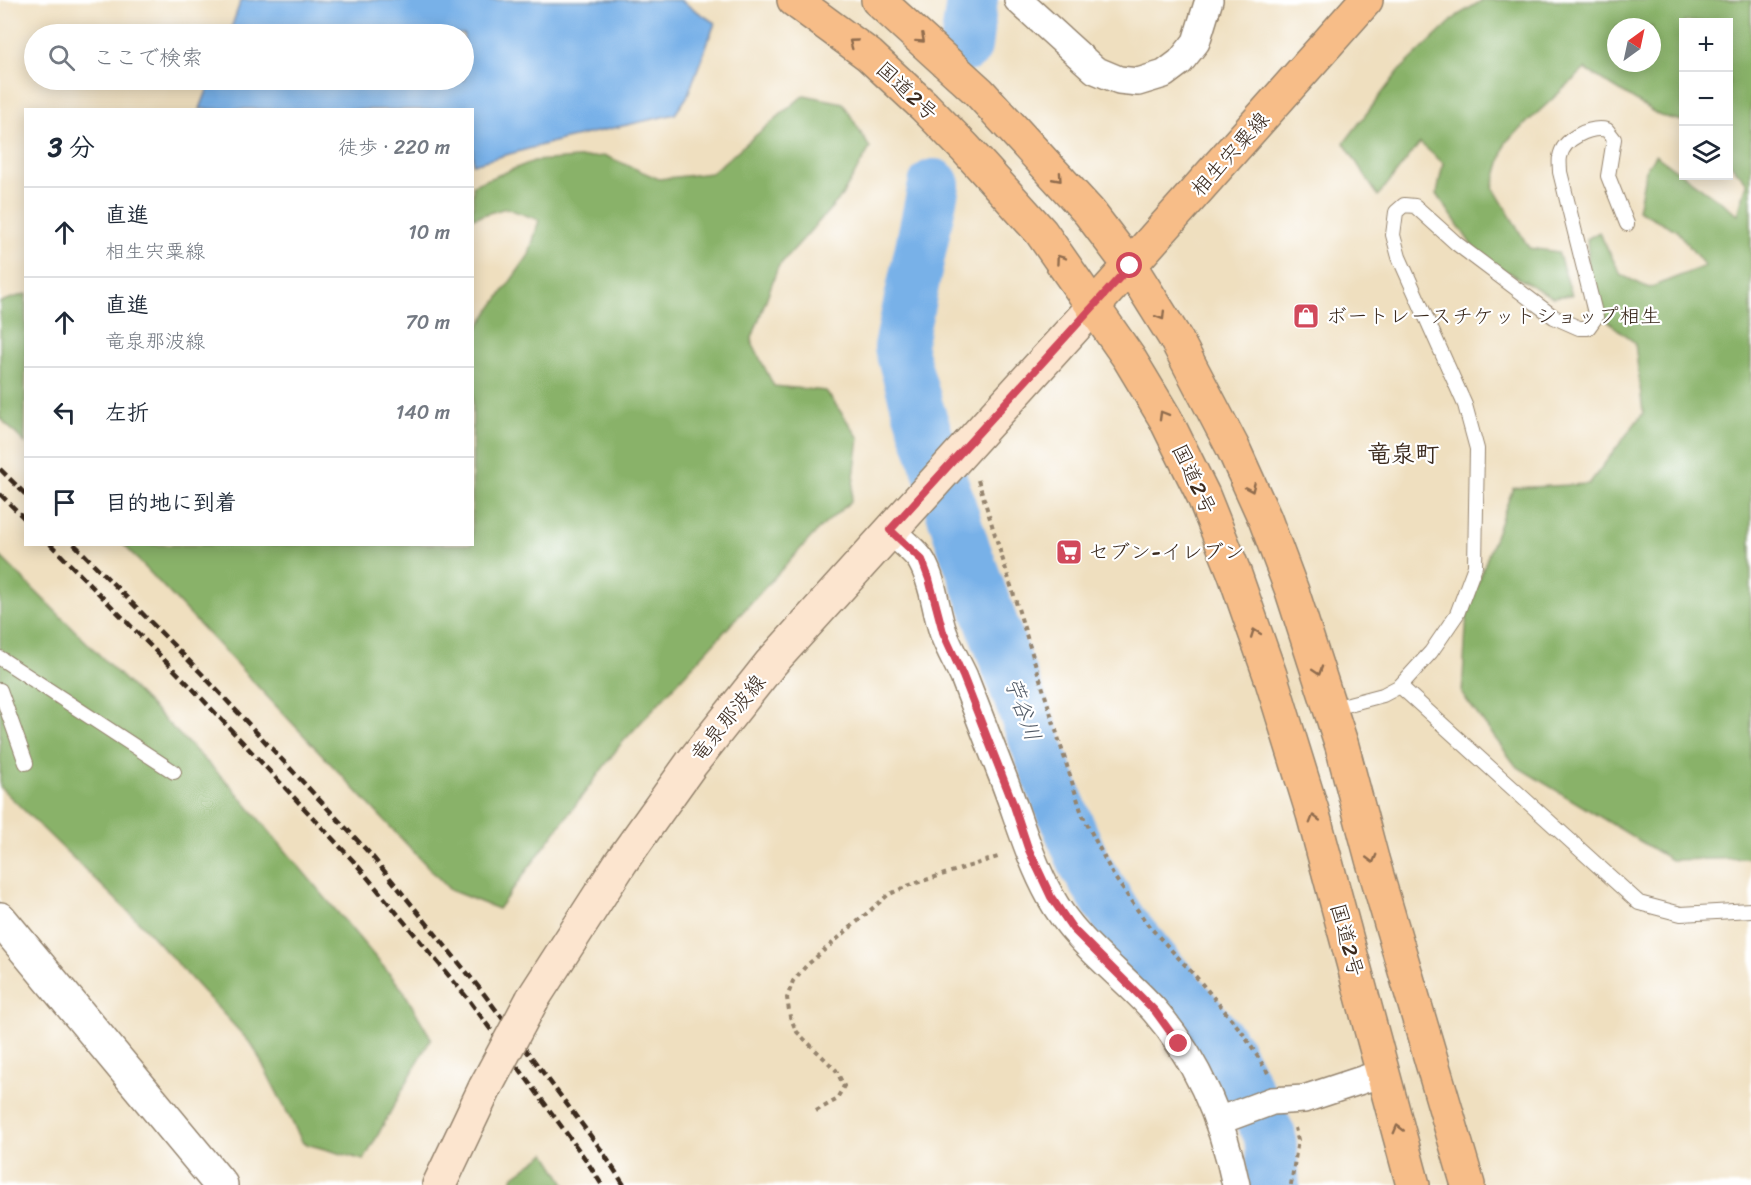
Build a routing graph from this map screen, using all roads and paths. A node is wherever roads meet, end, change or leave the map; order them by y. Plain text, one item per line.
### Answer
1 (794, 0) edge
2 (878, 0) edge
3 (1018, 0) edge
4 (1209, 0) edge
5 (1366, 0) edge
6 (1627, 224) dead end
7 (1130, 266) junction
8 (1093, 307) junction
9 (963, 450) junction
10 (890, 530) junction
11 (0, 658) edge
12 (1400, 686) junction
13 (0, 690) edge
14 (1330, 709) junction
15 (26, 764) dead end
16 (174, 772) dead end
17 (1028, 848) junction
18 (1751, 910) edge
19 (0, 918) edge
20 (1383, 1073) junction
21 (1278, 1100) junction
22 (816, 1111) dead end
23 (1224, 1118) junction
24 (221, 1185) edge
25 (439, 1185) edge
26 (1236, 1185) edge
27 (1291, 1185) edge
28 (1413, 1185) edge
29 (1468, 1185) edge

8 -> 1 main road, 国道2号
2 -> 7 main road
3 - 4 street
5 - 7 main road, 相生宍粟線
6 - 12 lane
7 - 8 main road, 相生宍粟線
7 -> 14 main road
8 - 9 main road, 竜泉那波線
20 -> 8 main road, 国道2号
9 - 10 main road, 竜泉那波線
9 - 21 path
10 - 17 street
10 - 25 main road, 竜泉那波線, bridge
11 - 16 lane
12 - 14 lane
12 - 18 lane
13 - 15 lane
14 -> 29 main road
17 - 22 path
17 - 23 street
19 - 24 street
20 - 21 street
28 -> 20 main road, 国道2号
21 - 23 street
21 - 27 path
23 - 26 street

